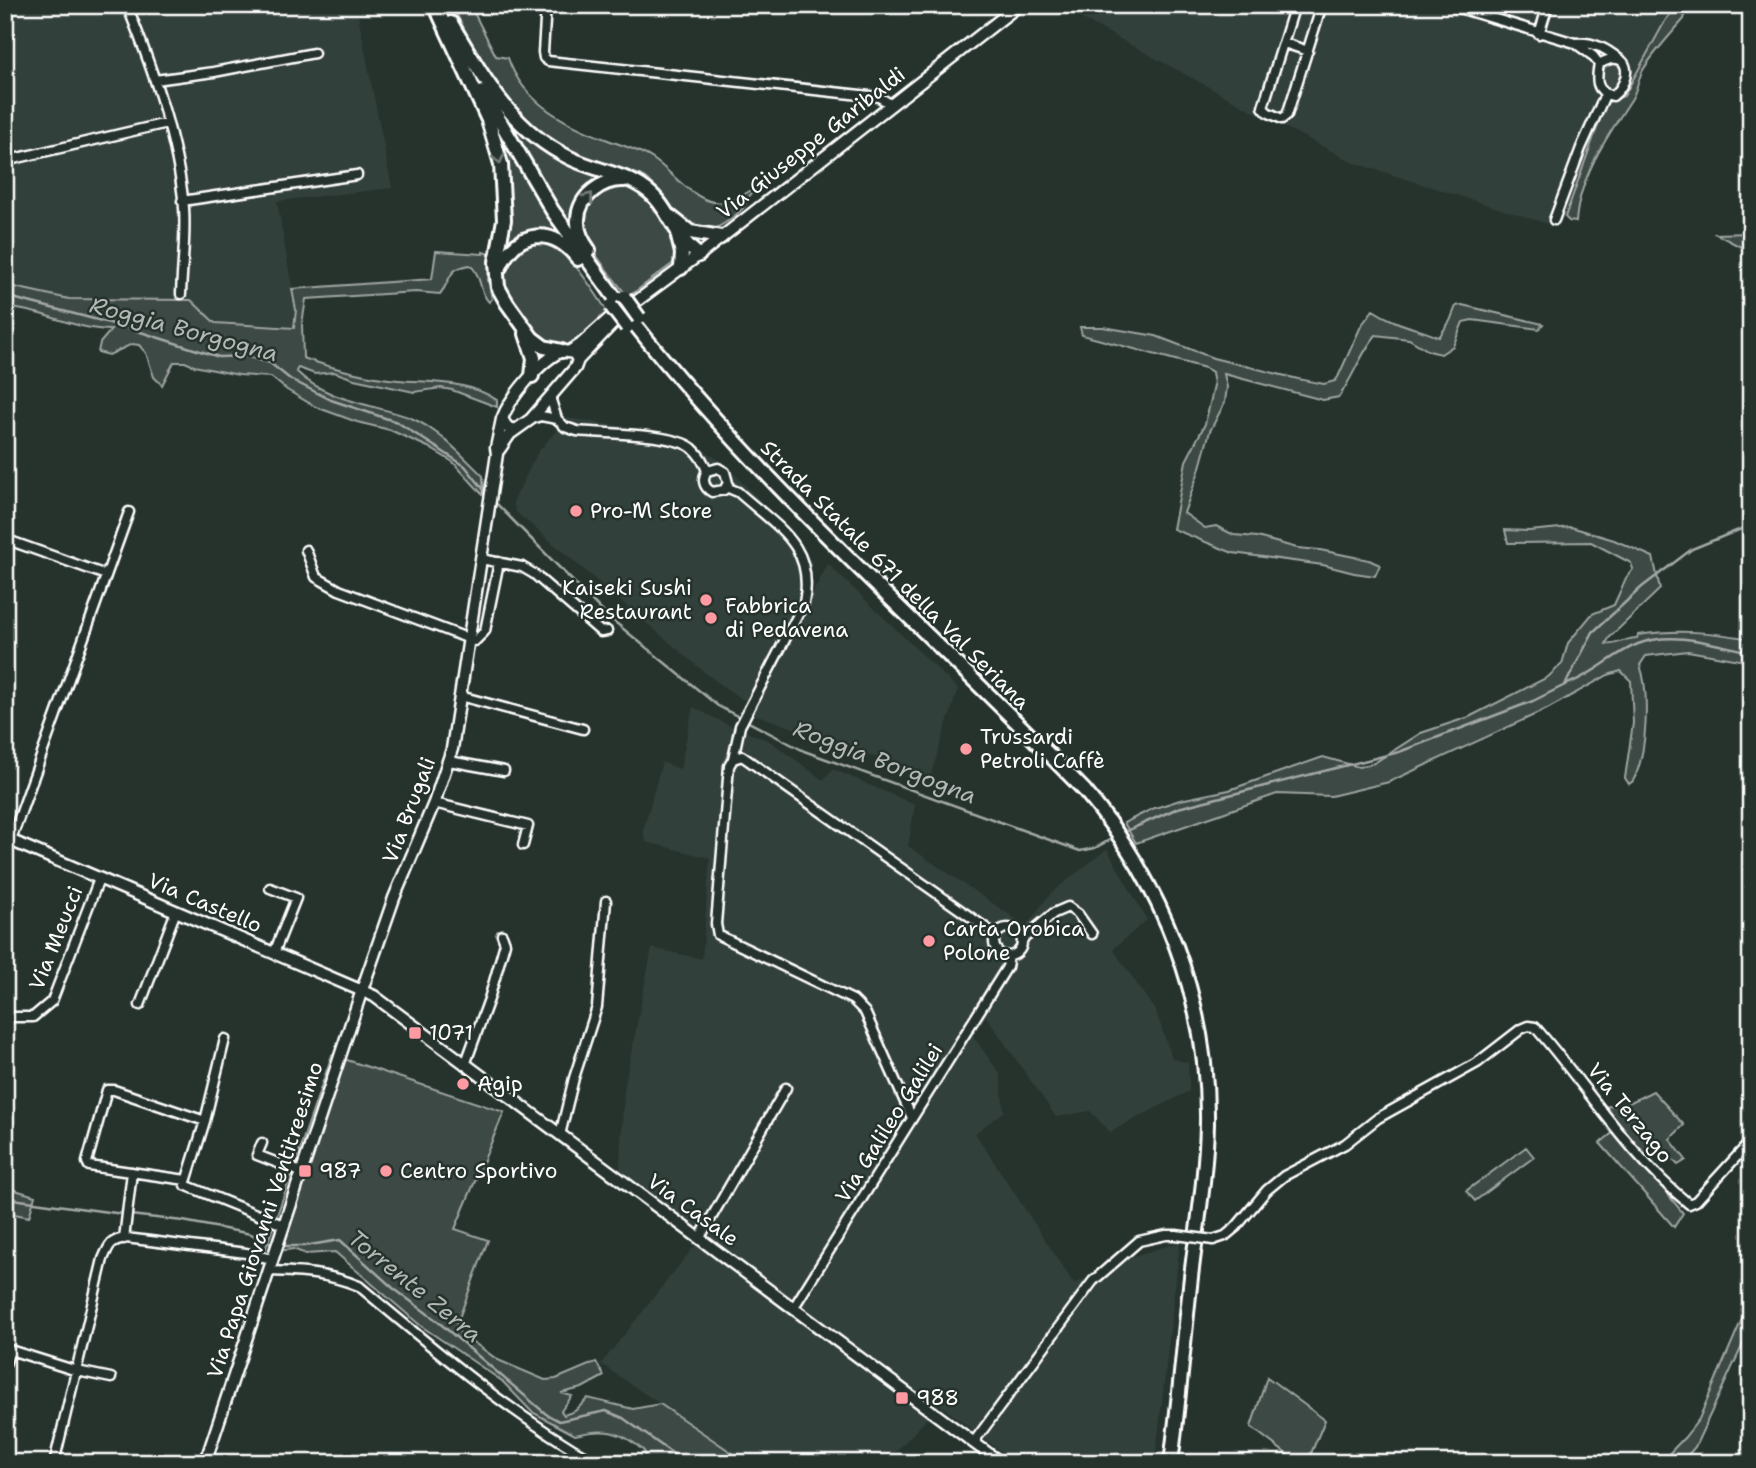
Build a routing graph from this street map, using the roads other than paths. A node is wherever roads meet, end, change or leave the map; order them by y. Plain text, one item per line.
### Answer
1 (127, 5) edge
2 (437, 5) edge
3 (546, 5) edge
4 (1019, 5) edge
5 (1295, 5) edge
6 (1322, 5) edge
7 (1449, 5) edge
8 (1548, 5) edge
9 (1470, 8) edge
10 (1539, 34) junction
11 (1284, 43) junction
12 (1575, 43) junction
13 (1308, 51) junction
14 (314, 53) dead end
15 (1619, 59) junction
16 (1599, 64) junction
17 (155, 80) junction
18 (1605, 94) junction
19 (892, 105) junction
20 (167, 123) junction
21 (5, 161) edge
22 (356, 174) dead end
23 (631, 180) junction
24 (182, 201) junction
25 (663, 210) junction
26 (1554, 220) dead end
27 (690, 232) junction
28 (677, 233) junction
29 (722, 237) junction
30 (699, 255) junction
31 (681, 268) junction
32 (497, 274) junction
33 (181, 294) dead end
34 (620, 303) junction
35 (523, 327) junction
36 (566, 351) junction
37 (578, 360) junction
38 (532, 376) junction
39 (550, 397) junction
40 (502, 419) junction
41 (531, 419) junction
42 (556, 419) junction
43 (515, 430) junction
44 (498, 454) junction
45 (707, 471) junction
46 (726, 487) junction
47 (488, 510) joint
48 (129, 512) dead end
49 (5, 539) edge
50 (306, 551) dead end
51 (481, 559) junction
52 (499, 562) junction
53 (106, 575) junction
54 (607, 631) dead end
55 (469, 638) junction
56 (460, 696) junction
57 (583, 729) dead end
58 (733, 759) junction
59 (449, 761) junction
60 (504, 771) dead end
61 (435, 803) junction
62 (8, 839) edge
63 (523, 845) dead end
64 (99, 879) junction
65 (270, 888) dead end
66 (606, 901) dead end
67 (176, 911) junction
68 (1092, 934) dead end
69 (996, 935) junction
70 (502, 936) dead end
71 (1023, 940) junction
72 (274, 953) junction
73 (1009, 956) junction
74 (362, 990) junction
75 (140, 1005) dead end
76 (5, 1014) edge
77 (225, 1038) dead end
78 (465, 1065) junction
79 (786, 1088) dead end
80 (912, 1118) junction
81 (205, 1121) junction
82 (560, 1135) junction
83 (1751, 1140) edge
84 (262, 1143) dead end
85 (132, 1172) junction
86 (301, 1172) junction
87 (186, 1180) junction
88 (283, 1225) junction
89 (124, 1239) junction
90 (699, 1239) junction
91 (273, 1257) junction
92 (268, 1271) junction
93 (794, 1307) junction
94 (5, 1365) edge
95 (77, 1371) junction
96 (111, 1378) dead end
97 (973, 1443) junction
98 (54, 1463) edge
99 (205, 1463) edge
100 (597, 1463) edge
101 (1001, 1463) edge
102 (1171, 1463) edge

1 - 17 street
2 - 23 highway
2 -> 32 highway
2 - 34 highway, Strada Statale 671 della Val Seriana
3 - 19 street
4 - 19 street, Via Giuseppe Garibaldi
5 - 11 street
6 - 13 street
7 - 9 street
8 - 10 street
9 - 10 street
10 - 12 street
11 - 13 street
11 - 13 street
12 - 15 street
12 - 16 street
14 - 17 street
15 - 16 street
15 - 18 street
16 - 18 street
17 - 20 street
18 - 26 street
19 - 29 street, Via Giuseppe Garibaldi
20 - 21 street
20 - 24 street
22 - 24 street
23 - 25 highway
34 -> 23 highway
24 - 33 street
25 - 27 highway
25 - 28 highway
27 - 29 highway
27 - 30 highway
28 - 30 highway
28 - 31 highway
29 - 30 street, Via Giuseppe Garibaldi
30 - 31 street, Via Giuseppe Garibaldi
31 - 34 street, Via Giuseppe Garibaldi
32 - 34 highway
32 - 35 highway
34 - 36 street, Via Giuseppe Garibaldi
34 - 37 street, Via Giuseppe Garibaldi
34 - 102 highway, Strada Statale 671 della Val Seriana
35 - 36 highway
35 - 38 highway
36 - 37 street
36 - 38 street, Via Giuseppe Garibaldi
37 - 39 street, Via Giuseppe Garibaldi
38 - 40 street, Via Giuseppe Garibaldi
39 - 41 street, Via Giuseppe Garibaldi
39 - 42 street
40 - 43 street
40 - 44 street, Via Giuseppe Garibaldi
41 - 42 street
41 - 43 street, Via Giuseppe Garibaldi
42 - 45 street
43 - 44 street, Via Giuseppe Garibaldi
44 - 47 street, Via Giuseppe Garibaldi
45 - 46 street
45 - 46 street
46 - 58 street
47 - 51 street, Via Brugali
48 - 53 street
49 - 53 street
50 - 55 street
51 - 52 street
51 - 55 street, Via Brugali
52 - 54 street
52 - 55 street
53 - 62 street
55 - 56 street, Via Brugali
56 - 57 street
56 - 59 street, Via Brugali
58 - 69 street
58 - 80 street
59 - 60 street
59 - 61 street, Via Brugali
61 - 63 street
61 - 74 street, Via Brugali
62 - 64 street, Via Castello
64 - 67 street, Via Castello
64 - 76 street, Via Meucci
65 - 72 street, Via Castello
66 - 82 street
67 - 72 street, Via Castello
67 - 75 street
68 - 71 street
69 - 71 street
69 - 73 street
70 - 78 street
71 - 73 street
72 - 74 street, Via Castello
73 - 80 street, Via Galileo Galilei
74 - 78 street, Via Casale
74 - 86 street, Via Papa Giovanni Ventitreesimo
77 - 81 street
78 - 82 street, Via Casale
79 - 90 street
80 - 93 street, Via Galileo Galilei
81 - 85 street
81 - 87 street
82 - 90 street, Via Casale
83 - 97 street, Via Terzago, bridge
84 - 86 street
85 - 87 street
85 - 89 street
86 - 88 street, Via Papa Giovanni Ventitreesimo
87 - 88 street
88 - 91 street, Via Papa Giovanni Ventitreesimo
89 - 91 street
89 - 95 street
90 - 93 street, Via Casale
91 - 92 street, Via Papa Giovanni Ventitreesimo
92 - 99 street, Via Papa Giovanni Ventitreesimo
92 - 100 street
93 - 97 street, Via Casale
94 - 95 street
95 - 96 street
95 - 98 street
97 - 101 street, Via Casale

